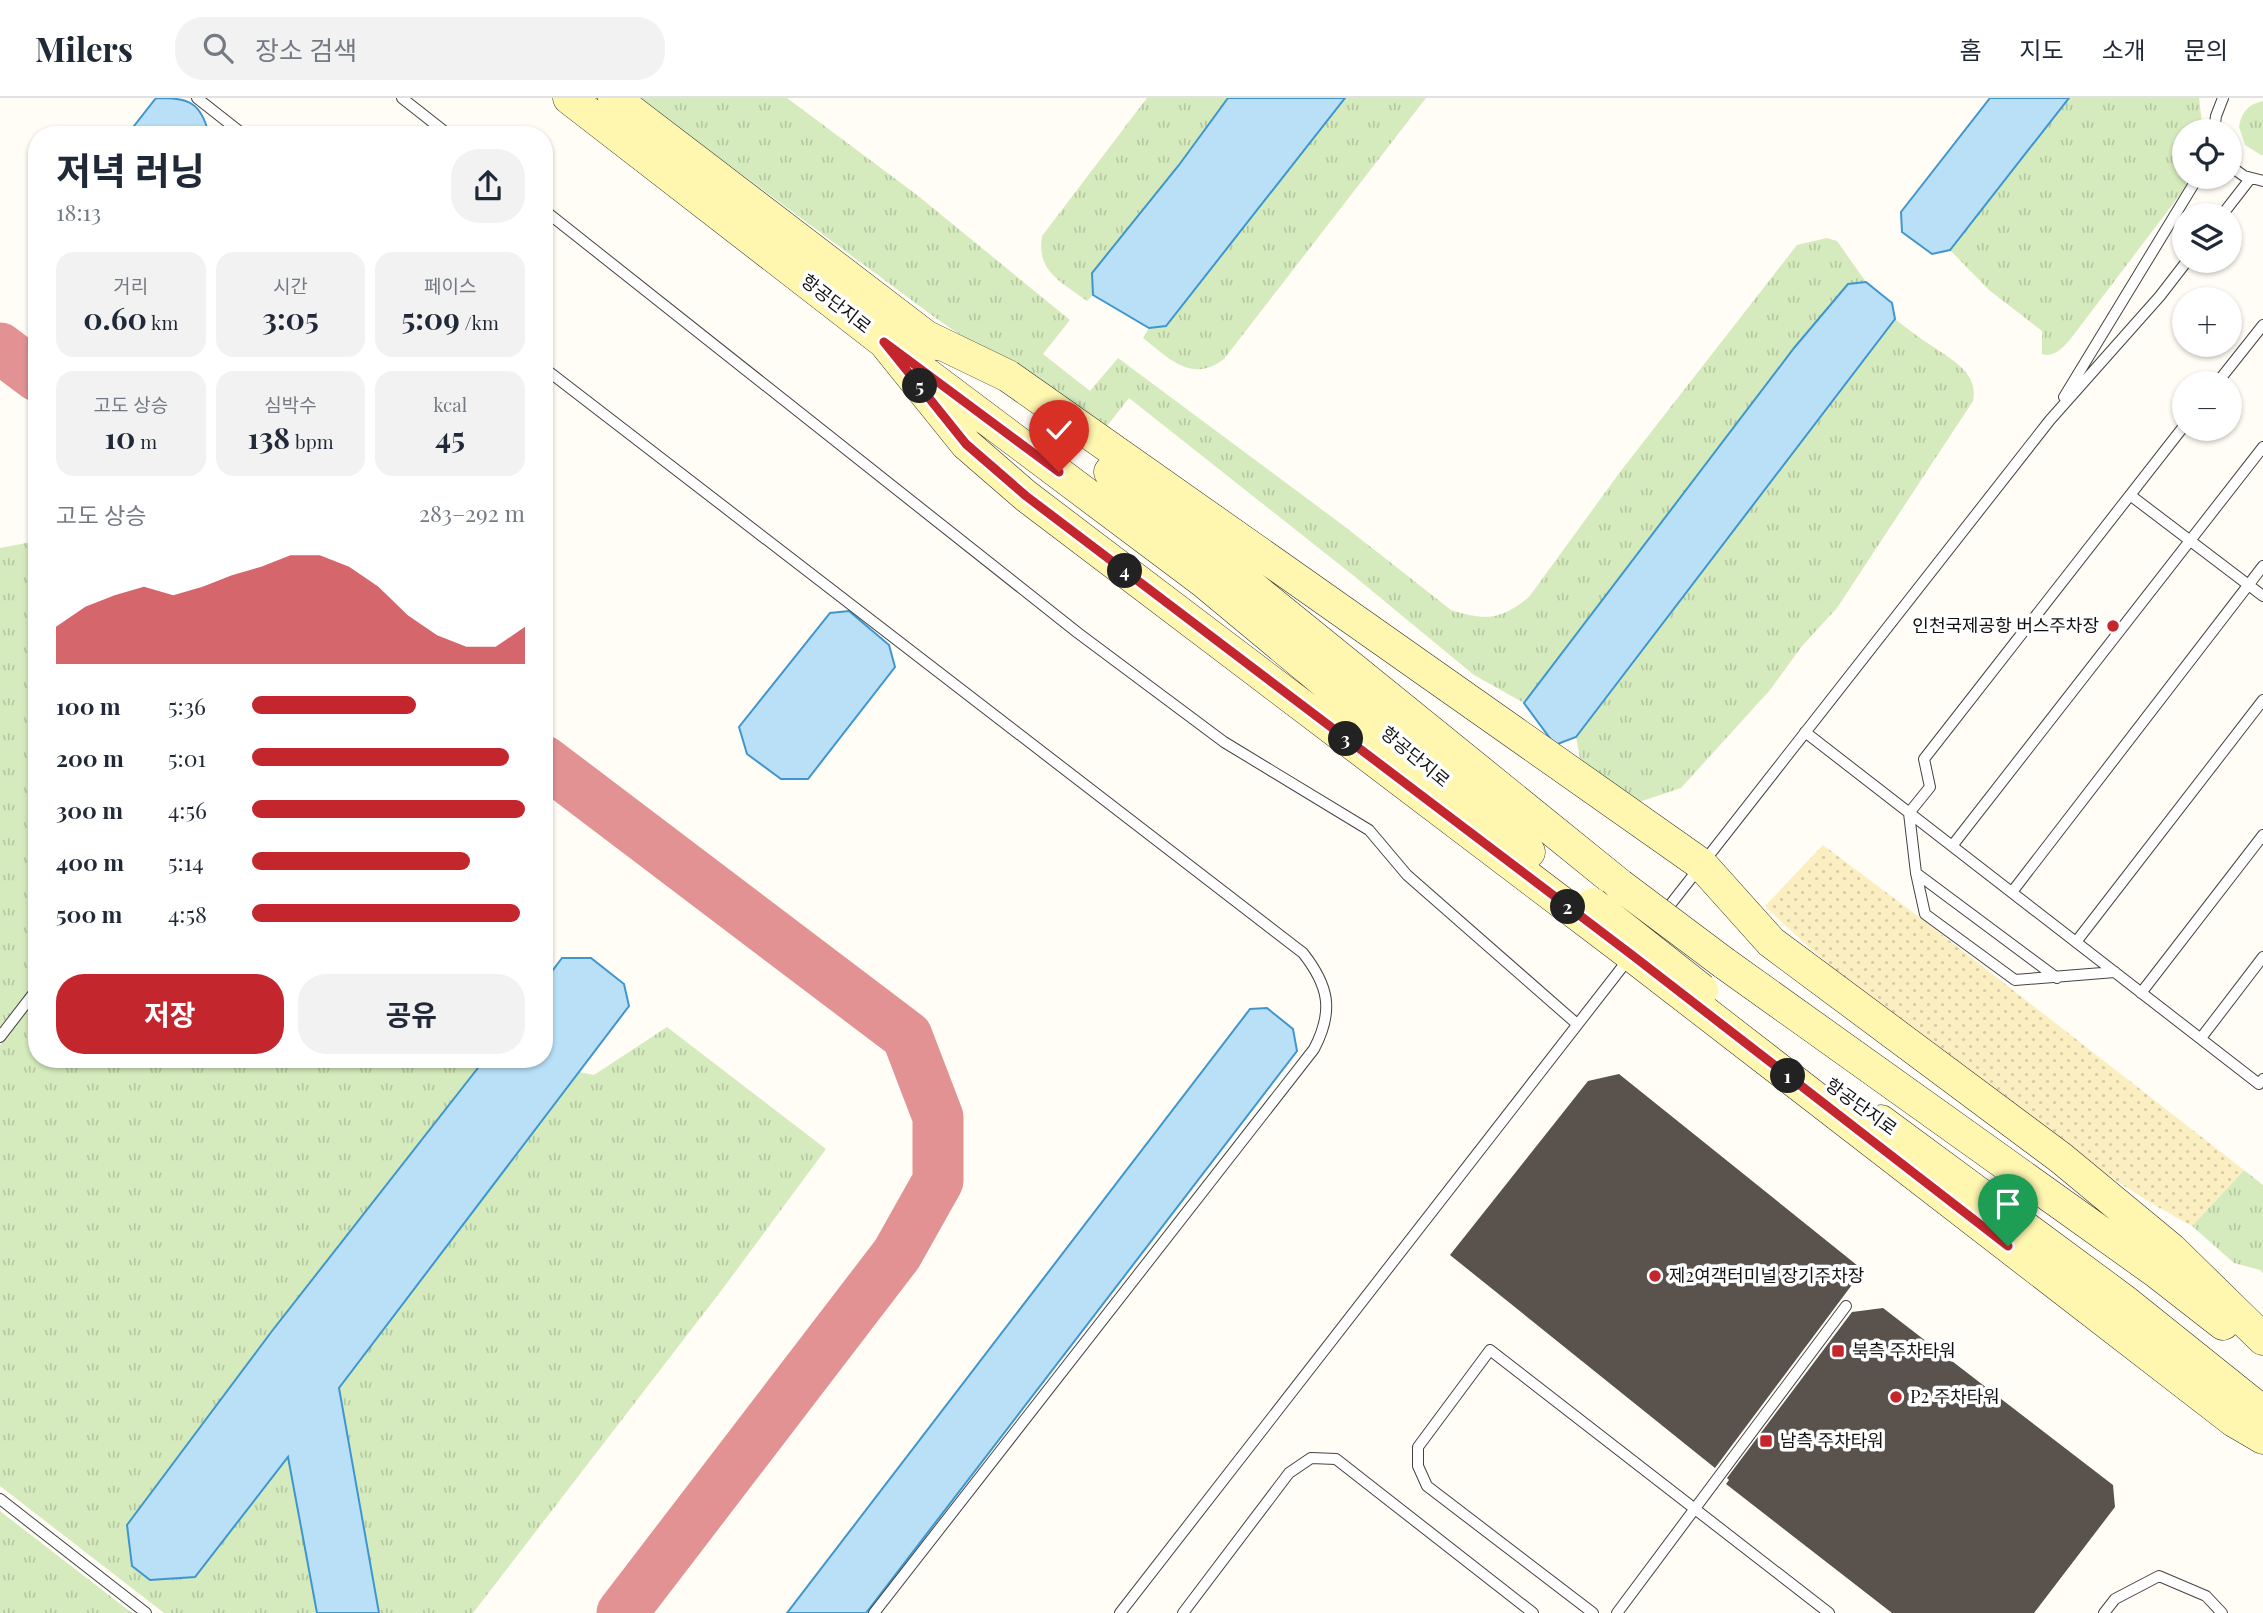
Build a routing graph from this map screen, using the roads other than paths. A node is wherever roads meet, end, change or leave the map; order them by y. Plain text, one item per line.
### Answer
1 (197, 98) edge
2 (402, 98) edge
3 (569, 98) edge
4 (614, 98) edge
5 (2223, 98) edge
6 (2216, 119) edge
7 (233, 126) edge
8 (438, 126) edge
9 (2242, 174) edge
10 (2250, 179) junction
11 (2263, 181) edge
12 (2191, 189) edge
13 (2231, 203) edge
14 (553, 217) edge
15 (2178, 273) edge
16 (2263, 325) edge
17 (884, 342) junction
18 (2227, 371) edge
19 (553, 375) edge
20 (2050, 421) junction
21 (1081, 439) junction
22 (2172, 441) edge
23 (2263, 447) edge
24 (2130, 495) junction
25 (2190, 540) junction
26 (2263, 566) edge
27 (2249, 585) junction
28 (2263, 596) edge
29 (2263, 700) edge
30 (1805, 732) junction
31 (1909, 813) junction
32 (2263, 835) edge
33 (1952, 846) junction
34 (1701, 864) junction
35 (1916, 873) junction
36 (2012, 892) junction
37 (1655, 925) dead end
38 (2076, 942) junction
39 (1639, 945) junction
40 (2263, 957) edge
41 (2115, 972) junction
42 (2057, 978) junction
43 (2141, 993) junction
44 (28, 1001) edge
45 (1577, 1024) junction
46 (0, 1037) edge
47 (2200, 1038) junction
48 (2262, 1085) edge
49 (1846, 1306) dead end
50 (2263, 1339) edge
51 (2263, 1355) edge
52 (2263, 1412) edge
53 (2263, 1438) edge
54 (0, 1499) edge
55 (1695, 1509) junction
56 (146, 1613) edge
57 (874, 1613) edge
58 (1120, 1613) edge
59 (1183, 1613) edge
60 (1533, 1613) edge
61 (1593, 1613) edge
62 (1617, 1613) edge
63 (1829, 1613) edge
64 (2104, 1613) edge
65 (2222, 1613) edge

1 - 7 lane
2 - 8 lane
3 - 17 street, 항공단지로
4 - 21 street, 항공단지로
5 - 6 lane
9 - 10 lane
10 - 11 lane
10 - 13 lane
12 - 20 lane
14 - 45 lane
15 - 20 lane
16 - 18 lane
17 - 39 street
17 - 52 street, 항공단지로, bridge
19 - 57 lane
20 - 30 lane
21 - 34 street
21 - 51 street, 항공단지로, bridge
22 - 24 lane
23 - 25 lane
24 - 25 lane
24 - 31 lane
25 - 27 lane
25 - 33 lane
26 - 27 lane
27 - 28 lane
27 - 36 lane
29 - 38 lane
30 - 31 lane
30 - 34 lane
31 - 33 lane
31 - 35 lane
32 - 43 lane
33 - 36 lane
34 - 37 lane
34 - 50 street
35 - 42 lane
35 - 42 lane
36 - 38 lane
38 - 41 lane
39 - 45 lane
39 - 53 street
40 - 47 lane
41 - 42 lane
41 - 43 lane
43 - 47 lane
44 - 46 lane
45 - 58 lane
47 - 48 lane
49 - 55 lane
54 - 56 lane
55 - 61 lane
55 - 62 lane
55 - 63 lane
59 - 60 lane
64 - 65 lane

